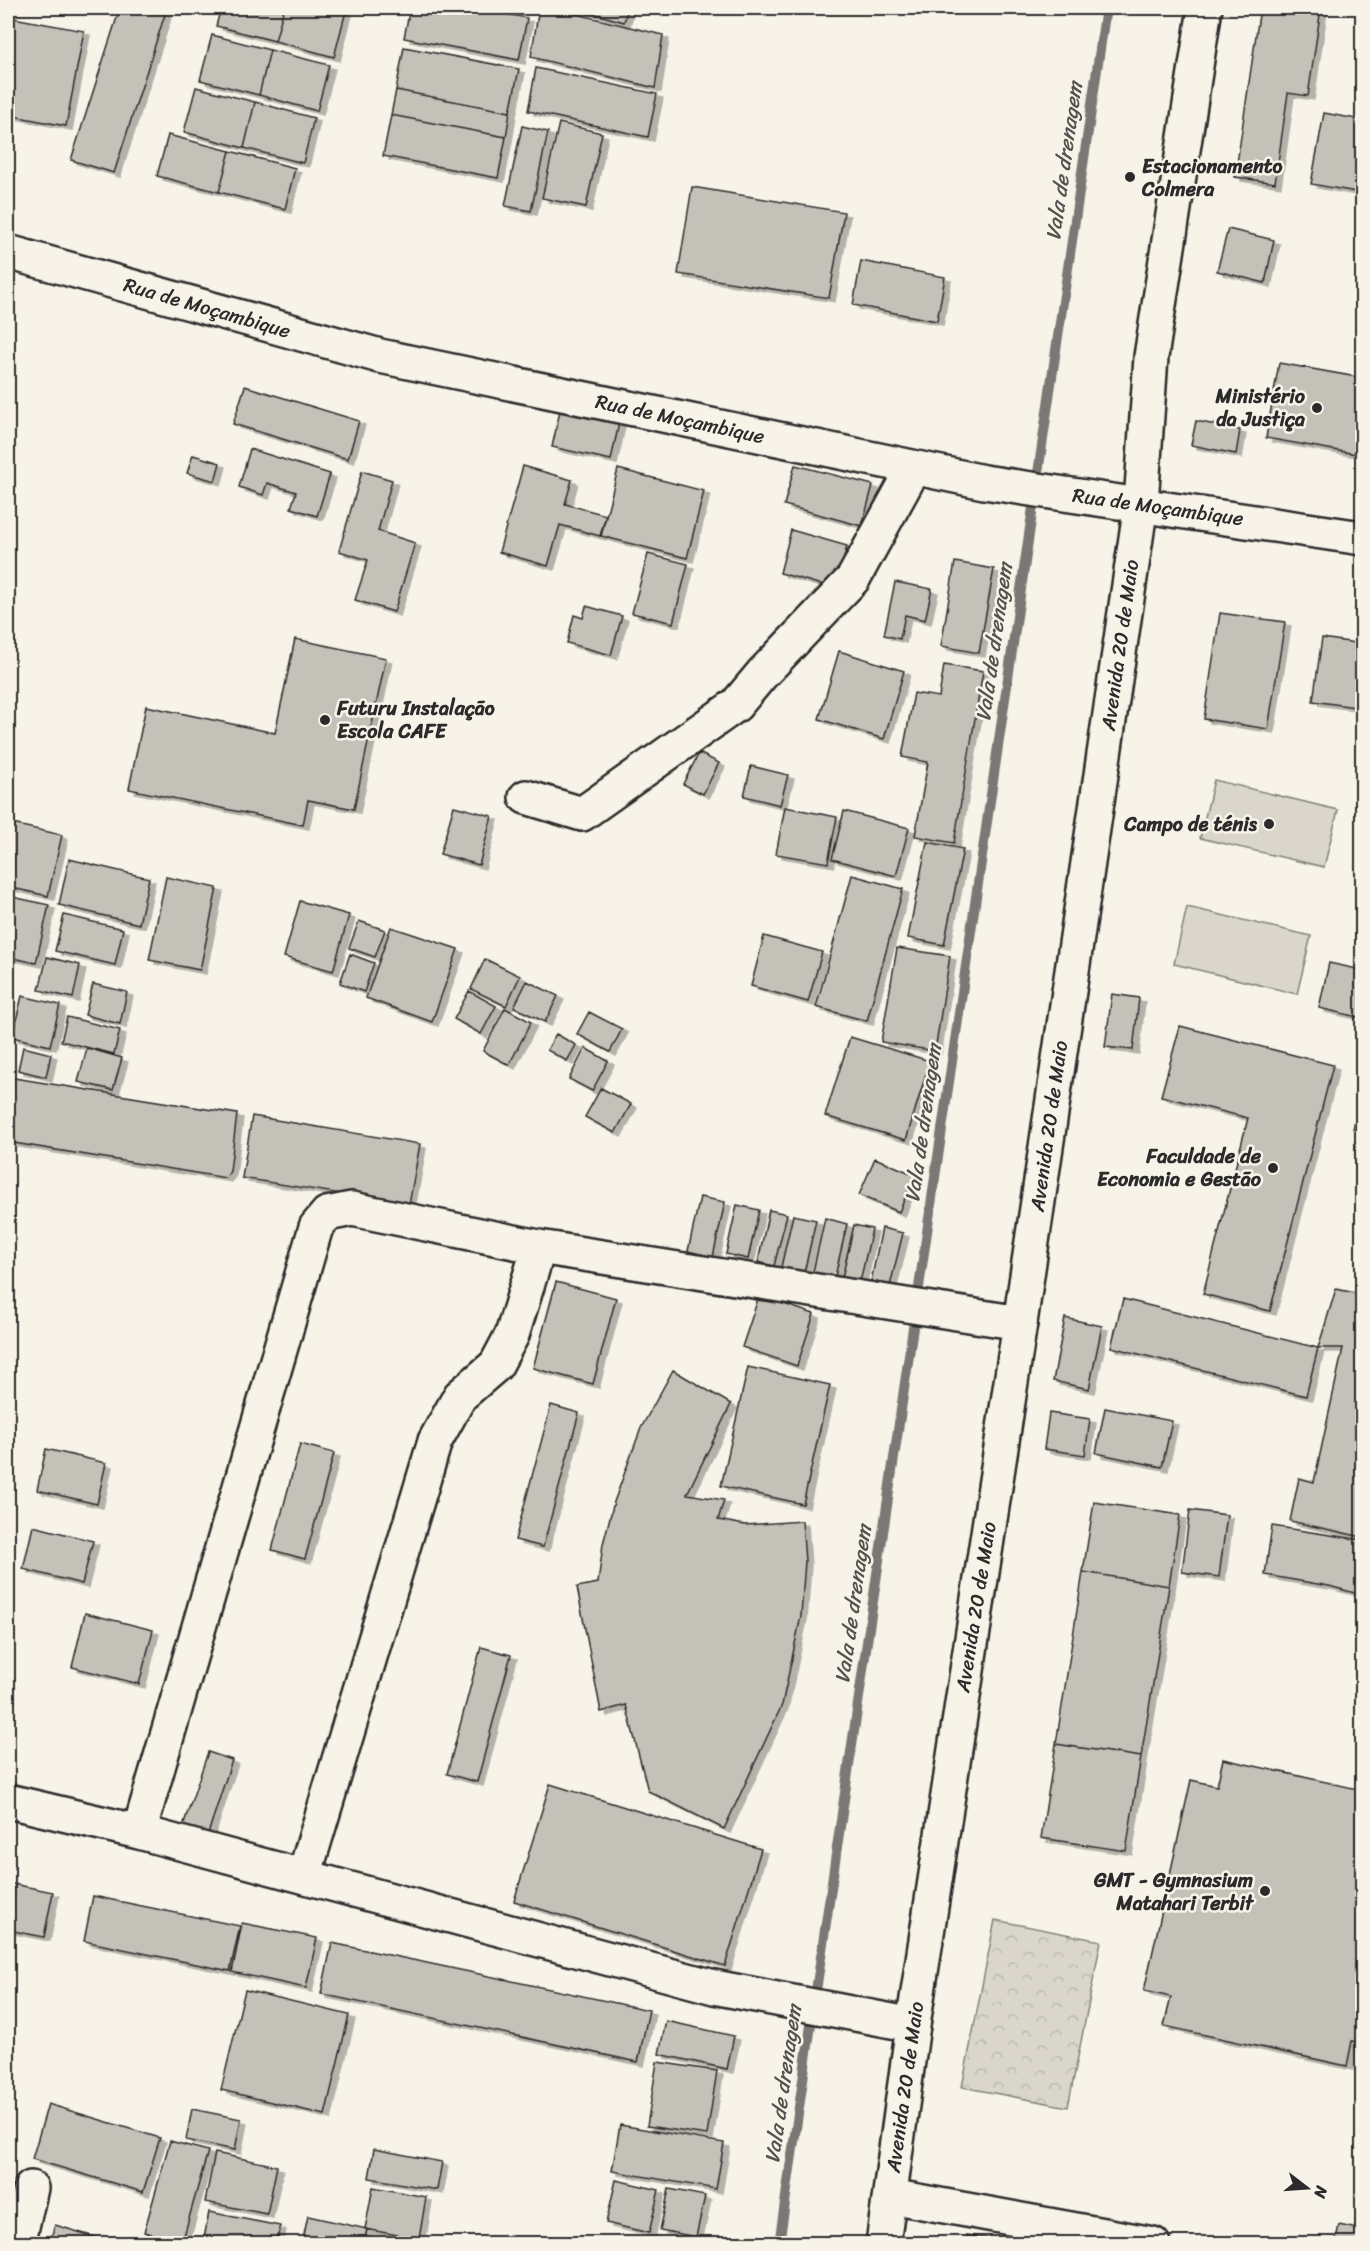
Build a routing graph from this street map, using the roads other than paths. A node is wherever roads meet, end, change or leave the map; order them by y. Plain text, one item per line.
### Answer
1 (1205, 8) edge
2 (8, 252) edge
3 (914, 468) junction
4 (1141, 504) junction
5 (1362, 538) edge
6 (526, 797) dead end
7 (539, 1247) junction
8 (1020, 1323) junction
9 (8, 1802) edge
10 (139, 1832) junction
11 (304, 1876) junction
12 (913, 2025) junction
13 (31, 2188) dead end
14 (890, 2196) junction
15 (18, 2244) edge
16 (883, 2244) edge
17 (1153, 2244) edge

1 - 4 main road, Avenida 20 de Maio
2 - 3 main road, Rua de Moçambique
3 - 4 main road, Rua de Moçambique
3 - 6 main road
4 - 5 main road, Rua de Moçambique
4 - 8 main road, Avenida 20 de Maio
7 - 8 main road
7 - 10 main road
7 - 11 main road
8 - 12 main road, Avenida 20 de Maio
9 - 10 main road
10 - 11 main road
11 - 12 main road
12 - 14 main road, Avenida 20 de Maio
13 - 15 main road
14 - 16 main road, Avenida 20 de Maio
14 - 17 main road

